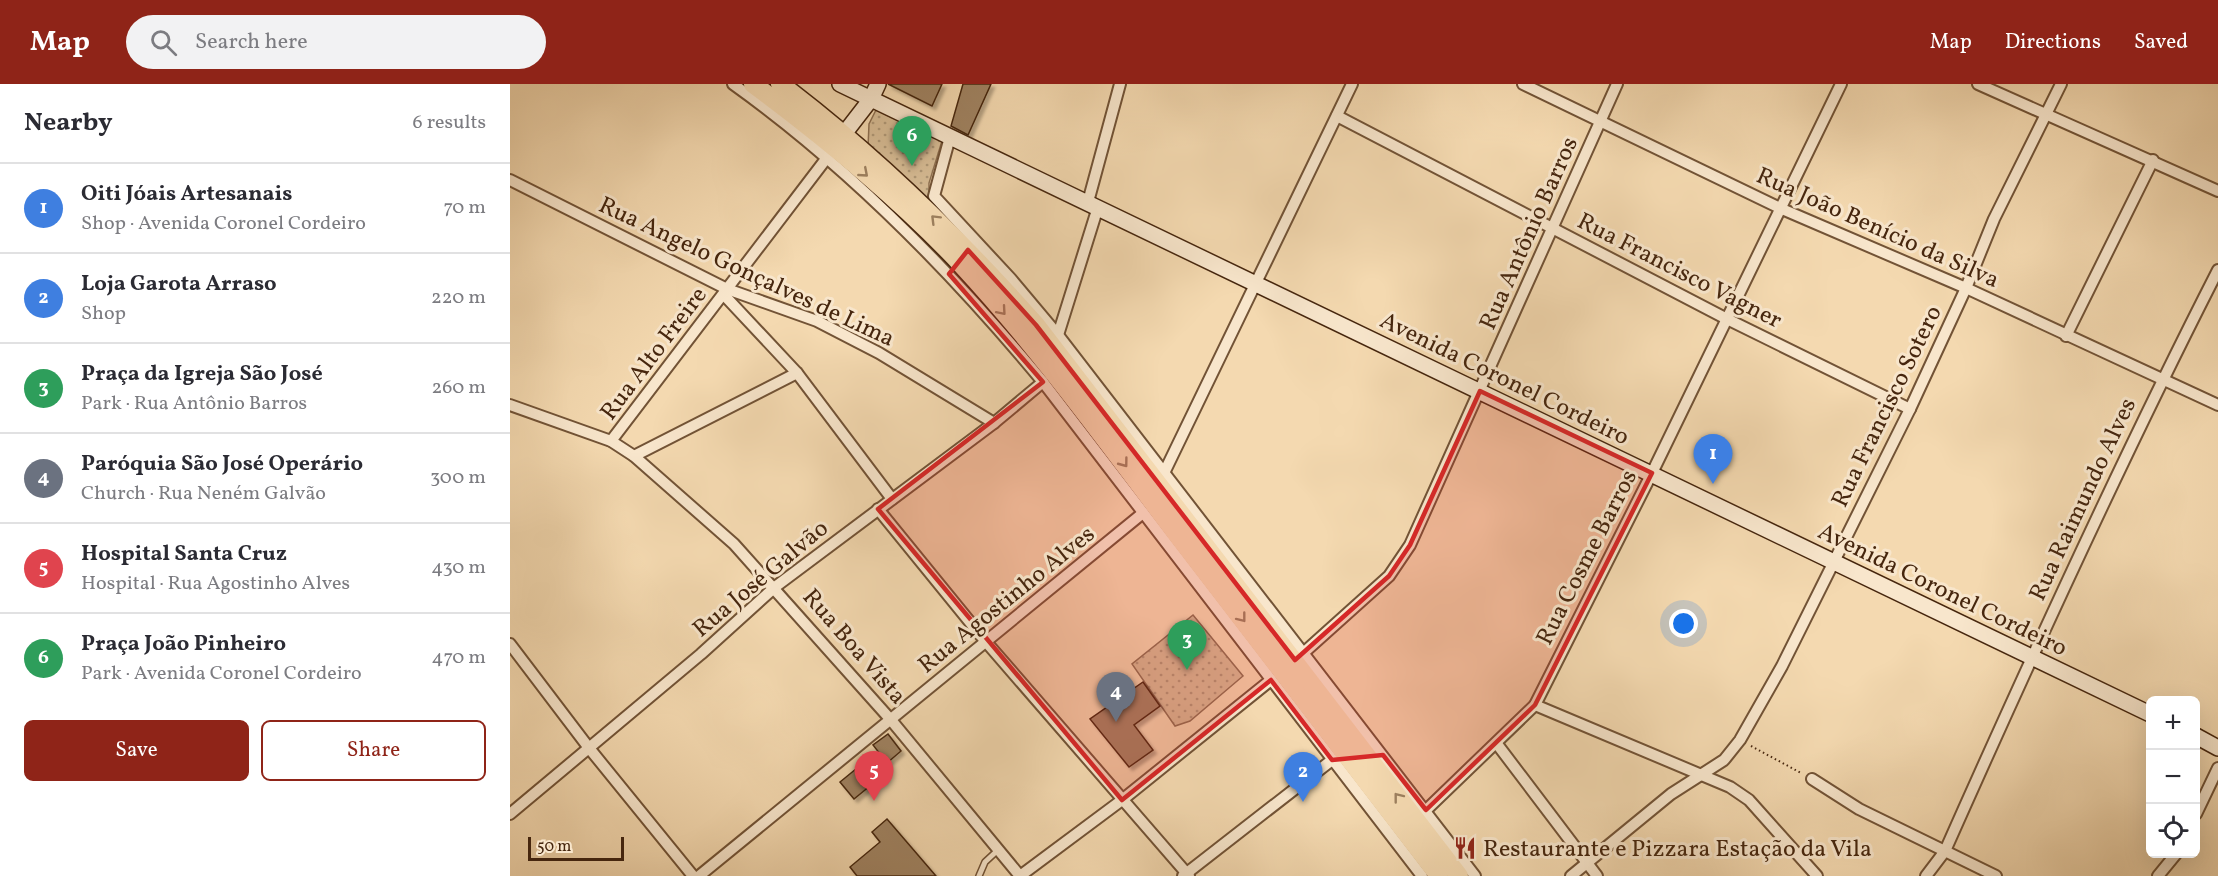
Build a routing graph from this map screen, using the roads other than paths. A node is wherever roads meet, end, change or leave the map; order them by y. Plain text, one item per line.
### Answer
1 (733, 84) edge
2 (753, 84) edge
3 (780, 84) edge
4 (840, 84) edge
5 (878, 84) edge
6 (1120, 84) edge
7 (1352, 84) edge
8 (1523, 84) edge
9 (1617, 84) edge
10 (1841, 84) edge
11 (1978, 84) edge
12 (2061, 84) edge
13 (870, 99) junction
14 (2048, 114) junction
15 (1337, 116) junction
16 (1601, 123) junction
17 (950, 137) junction
18 (835, 146) junction
19 (2153, 160) junction
20 (510, 180) edge
21 (2218, 191) edge
22 (1093, 204) junction
23 (1782, 209) junction
24 (1554, 228) junction
25 (963, 257) junction
26 (2218, 270) edge
27 (1257, 282) junction
28 (1966, 288) junction
29 (725, 292) junction
30 (1727, 319) junction
31 (1058, 335) junction
32 (2066, 336) junction
33 (797, 374) junction
34 (2162, 380) junction
35 (1043, 382) junction
36 (1480, 391) junction
37 (510, 405) edge
38 (2218, 405) edge
39 (1910, 409) junction
40 (994, 423) junction
41 (611, 441) junction
42 (634, 456) junction
43 (1164, 473) junction
44 (1652, 474) junction
45 (892, 499) junction
46 (878, 509) junction
47 (1143, 513) junction
48 (1181, 526) junction
49 (1834, 562) junction
50 (775, 587) junction
51 (987, 643) junction
52 (510, 644) edge
53 (1300, 656) junction
54 (2031, 656) junction
55 (1271, 680) junction
56 (1535, 705) junction
57 (2146, 712) edge
58 (891, 720) junction
59 (2200, 738) edge
60 (1497, 744) junction
61 (589, 748) junction
62 (2218, 748) edge
63 (1358, 758) junction
64 (2218, 768) edge
65 (1703, 775) junction
66 (1812, 779) road end
67 (1122, 800) junction
68 (2200, 806) edge
69 (510, 814) edge
70 (1421, 815) junction
71 (998, 850) junction
72 (1945, 850) junction
73 (2173, 858) edge
74 (1587, 863) junction
75 (1186, 875) edge
76 (693, 876) edge
77 (699, 876) edge
78 (979, 876) edge
79 (1020, 876) edge
80 (1422, 876) edge
81 (1439, 876) edge
82 (1459, 876) edge
83 (1475, 876) edge
84 (1571, 876) edge
85 (1597, 876) edge
86 (1818, 876) edge
87 (1926, 876) edge
88 (1996, 876) edge
89 (2158, 876) edge

1 - 18 street
2 - 18 main road
3 - 18 main road
4 - 13 street, Avenida Coronel Cordeiro
5 - 13 street
6 - 22 street
7 - 15 street
8 - 16 street, Rua João Benício da Silva
9 - 16 street, Rua Antônio Barros
10 - 23 street, Rua Cosme Barros
11 - 14 street
12 - 14 street, Rua Francisco Sotero
13 - 17 street, Avenida Coronel Cordeiro
13 - 18 street
14 - 19 street
14 - 28 street, Rua Francisco Sotero
15 - 24 street, Rua Francisco Vagner
15 - 27 street
16 - 23 street, Rua João Benício da Silva
16 - 24 street, Rua Antônio Barros
17 - 22 street, Avenida Coronel Cordeiro
17 - 25 street
18 - 25 main road
18 - 29 street, Rua Alto Freire
19 - 21 street
19 - 32 street
20 - 29 street, Rua Angelo Gonçalves de Lima
22 - 27 street, Avenida Coronel Cordeiro
22 - 31 street
23 - 28 street, Rua João Benício da Silva
23 - 30 street, Rua Cosme Barros
24 - 30 street, Rua Francisco Vagner
24 - 36 street, Rua Antônio Barros
25 - 31 street
25 - 35 street
25 - 48 main road
26 - 34 street, Rua Raimundo Alves
27 - 36 street, Avenida Coronel Cordeiro
27 - 43 street
28 - 32 street, Rua João Benício da Silva
28 - 39 street, Rua Francisco Sotero
29 - 33 street
29 - 40 street, Rua Angelo Gonçalves de Lima
29 - 41 street, Rua Alto Freire
30 - 39 street, Rua Francisco Vagner
30 - 44 street, Rua Cosme Barros
31 - 43 street
32 - 34 street, Rua João Benício da Silva
33 - 42 street
33 - 45 street
34 - 38 street, Rua João Benício da Silva
34 - 54 street, Rua Raimundo Alves
35 - 40 street, Rua José Galvão
35 - 47 street
36 - 44 street, Avenida Coronel Cordeiro
36 - 53 street, Rua Antônio Barros
37 - 41 street, Rua Boa Vista
39 - 49 street, Rua Francisco Sotero
40 - 45 street, Rua José Galvão
41 - 42 street, Rua Boa Vista
42 - 50 street, Rua Boa Vista
43 - 53 street
44 - 49 street, Avenida Coronel Cordeiro
44 - 56 street, Rua Cosme Barros
45 - 46 street, Rua José Galvão
46 - 50 street, Rua José Galvão
46 - 51 street
47 - 51 street, Rua Agostinho Alves
47 - 55 street
48 - 53 main road
48 -> 63 main road
49 - 54 street, Avenida Coronel Cordeiro
49 - 65 street, Rua Francisco Sotero
50 - 58 street, Rua Boa Vista
50 - 61 street, Rua José Galvão
51 - 58 street, Rua Agostinho Alves
51 - 67 street
52 - 61 street
53 - 63 main road
54 - 57 street, Avenida Coronel Cordeiro
54 - 72 street, Rua Raimundo Alves
55 - 63 street
55 - 67 street
56 - 60 street, Rua Cosme Barros
56 - 65 street
58 - 71 street, Rua Boa Vista
58 - 77 street, Rua Agostinho Alves
59 - 62 street
60 - 70 street, Rua Cosme Barros
60 - 74 street
61 - 69 street, Rua José Galvão
61 - 76 street
63 - 70 main road
63 - 75 street
63 - 80 street
63 - 81 main road
64 - 68 street
65 - 74 street, Rua Francisco Sotero
65 - 86 street
66 - 72 street
67 - 75 street
67 - 79 street
70 - 82 main road
70 - 83 street
71 - 78 lane
71 - 79 street, Rua Boa Vista
72 - 87 street, Rua Raimundo Alves
72 - 88 street
73 - 89 street
74 - 84 street, Rua Francisco Sotero
74 - 85 street

